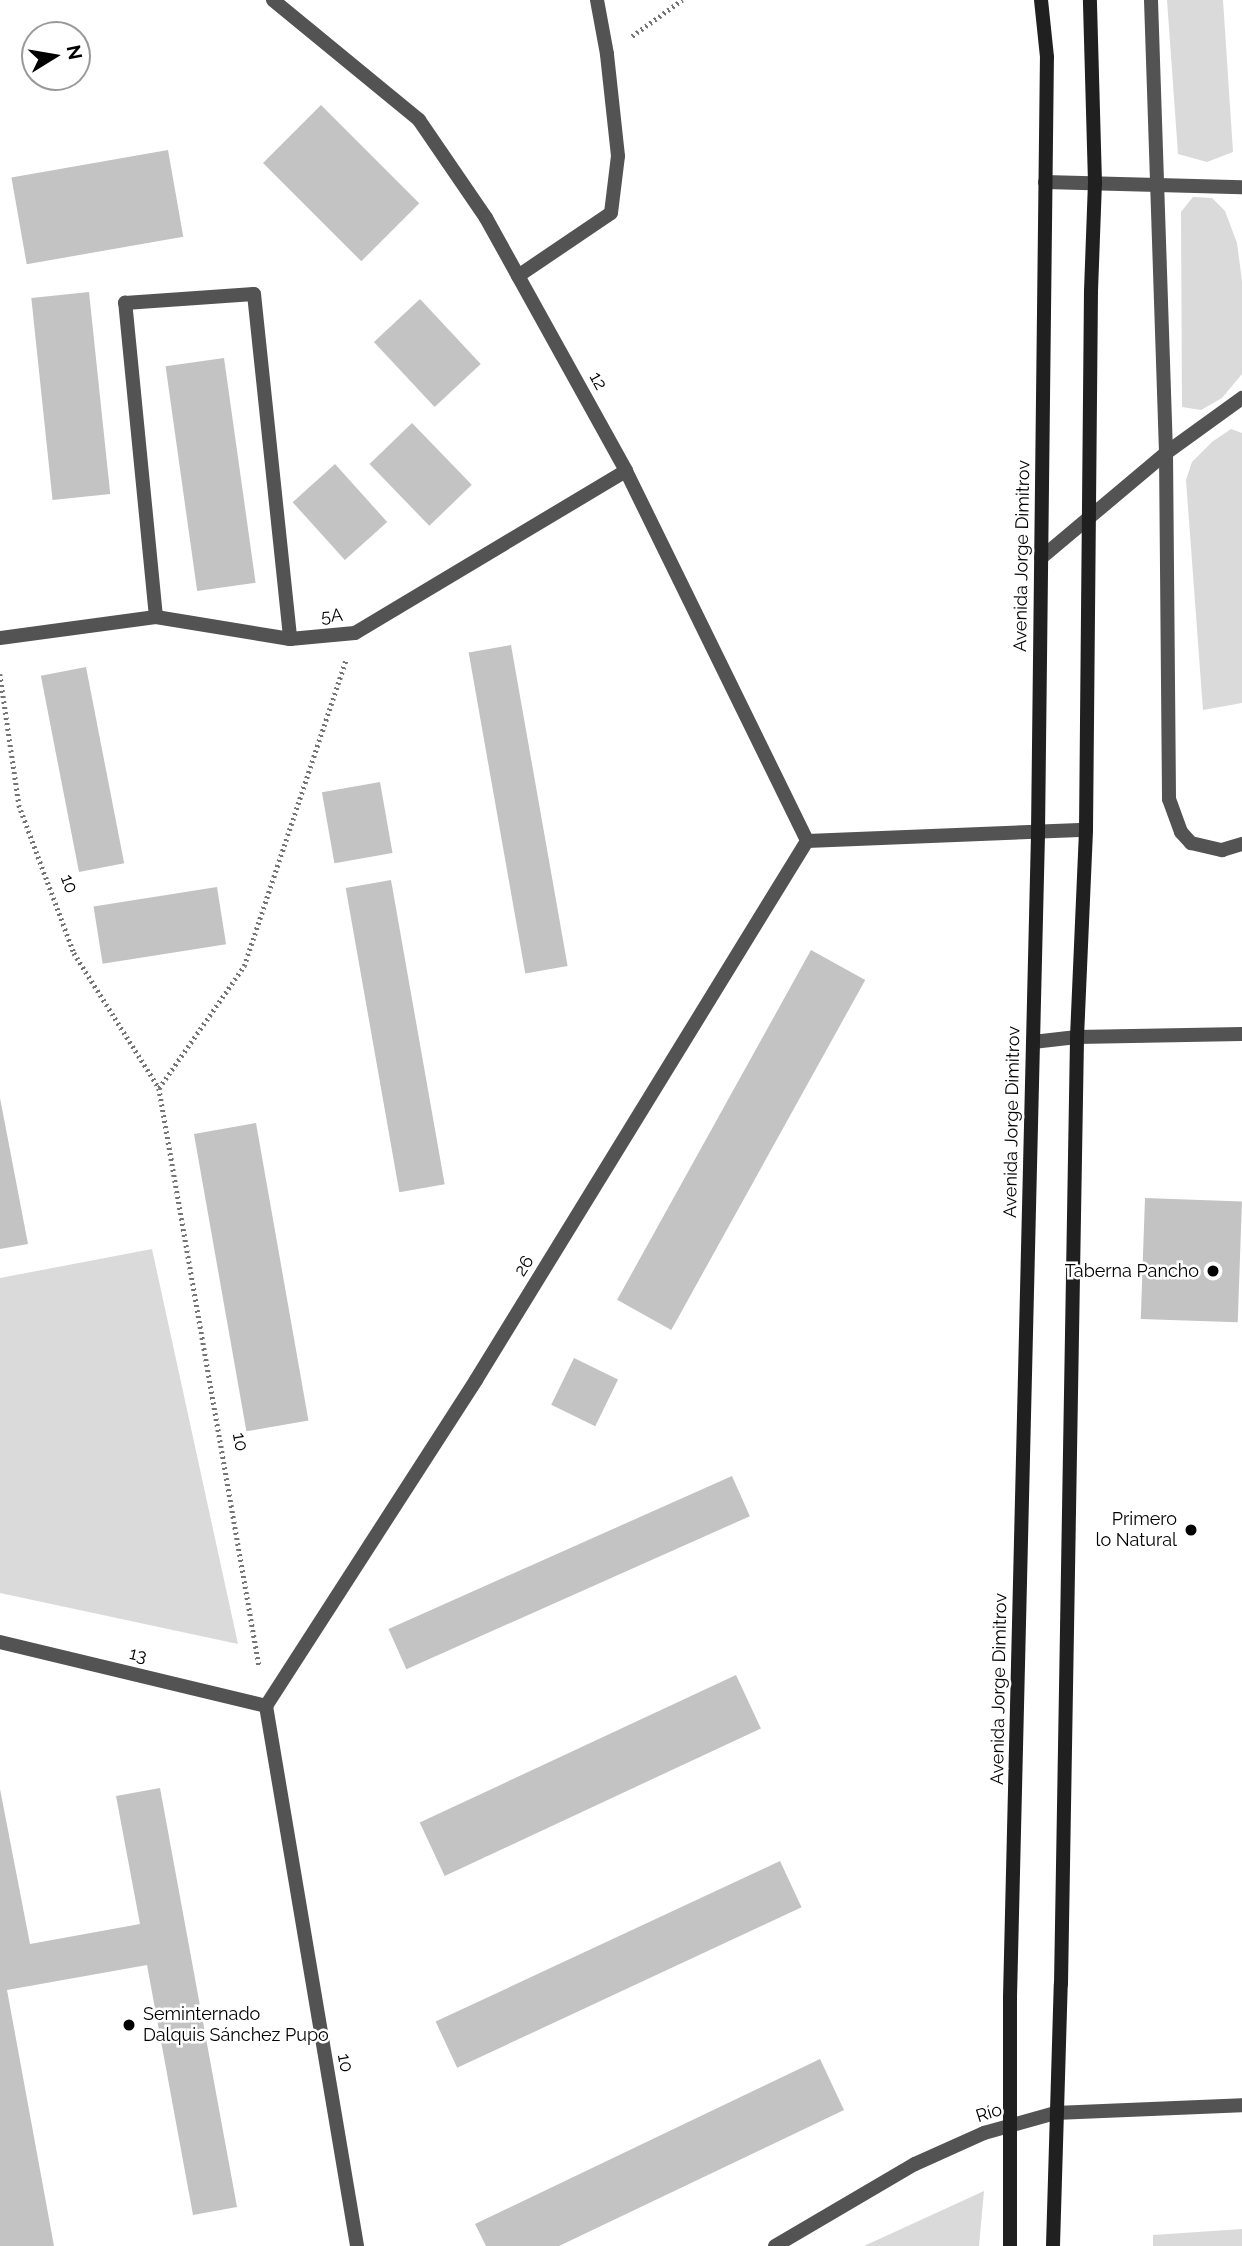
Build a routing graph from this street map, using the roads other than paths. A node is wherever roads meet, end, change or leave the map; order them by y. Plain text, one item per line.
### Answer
1 (273, 0) edge
2 (597, 0) edge
3 (1041, 0) edge
4 (1090, 0) edge
5 (1151, 0) edge
6 (1045, 182) junction
7 (1095, 183) junction
8 (1157, 184) junction
9 (1242, 187) edge
10 (518, 276) junction
11 (1242, 398) edge
12 (1166, 453) junction
13 (626, 471) junction
14 (1091, 517) junction
15 (1041, 558) junction
16 (156, 617) junction
17 (0, 638) edge
18 (290, 639) junction
19 (1086, 830) junction
20 (1038, 833) junction
21 (807, 841) junction
22 (1242, 844) edge
23 (1242, 1034) edge
24 (1077, 1037) junction
25 (1033, 1042) junction
26 (0, 1642) edge
27 (266, 1706) junction
28 (1242, 2105) edge
29 (1055, 2113) junction
30 (1012, 2126) junction
31 (357, 2246) edge
32 (775, 2246) edge
33 (1010, 2246) edge
34 (1053, 2246) edge

1 - 10 street, 12
2 - 10 street
3 - 6 main road, Avenida Jorge Dimitrov
4 - 7 main road
5 - 8 street
6 - 7 street
6 - 15 main road, Avenida Jorge Dimitrov
7 - 8 street
7 - 14 main road
8 - 9 street
8 - 12 street
10 - 13 street, 12
11 - 12 street
12 - 14 street
12 - 22 street
13 - 18 street, 5A
13 - 21 street, 12
14 - 15 street
14 - 19 main road
15 - 20 main road, Avenida Jorge Dimitrov
16 - 17 street, 5A
16 - 18 street, 5A
16 - 18 street
19 - 20 street
19 - 24 main road
20 - 21 street
20 - 25 main road, Avenida Jorge Dimitrov
21 - 27 street, 26
23 - 24 street
24 - 25 street
24 - 29 main road
25 - 30 main road, Avenida Jorge Dimitrov
26 - 27 street, 13
27 - 31 street, 10
28 - 29 street, Río
29 - 30 street, Río
29 - 34 main road
30 - 32 street, Río
30 - 33 main road, Avenida Jorge Dimitrov

